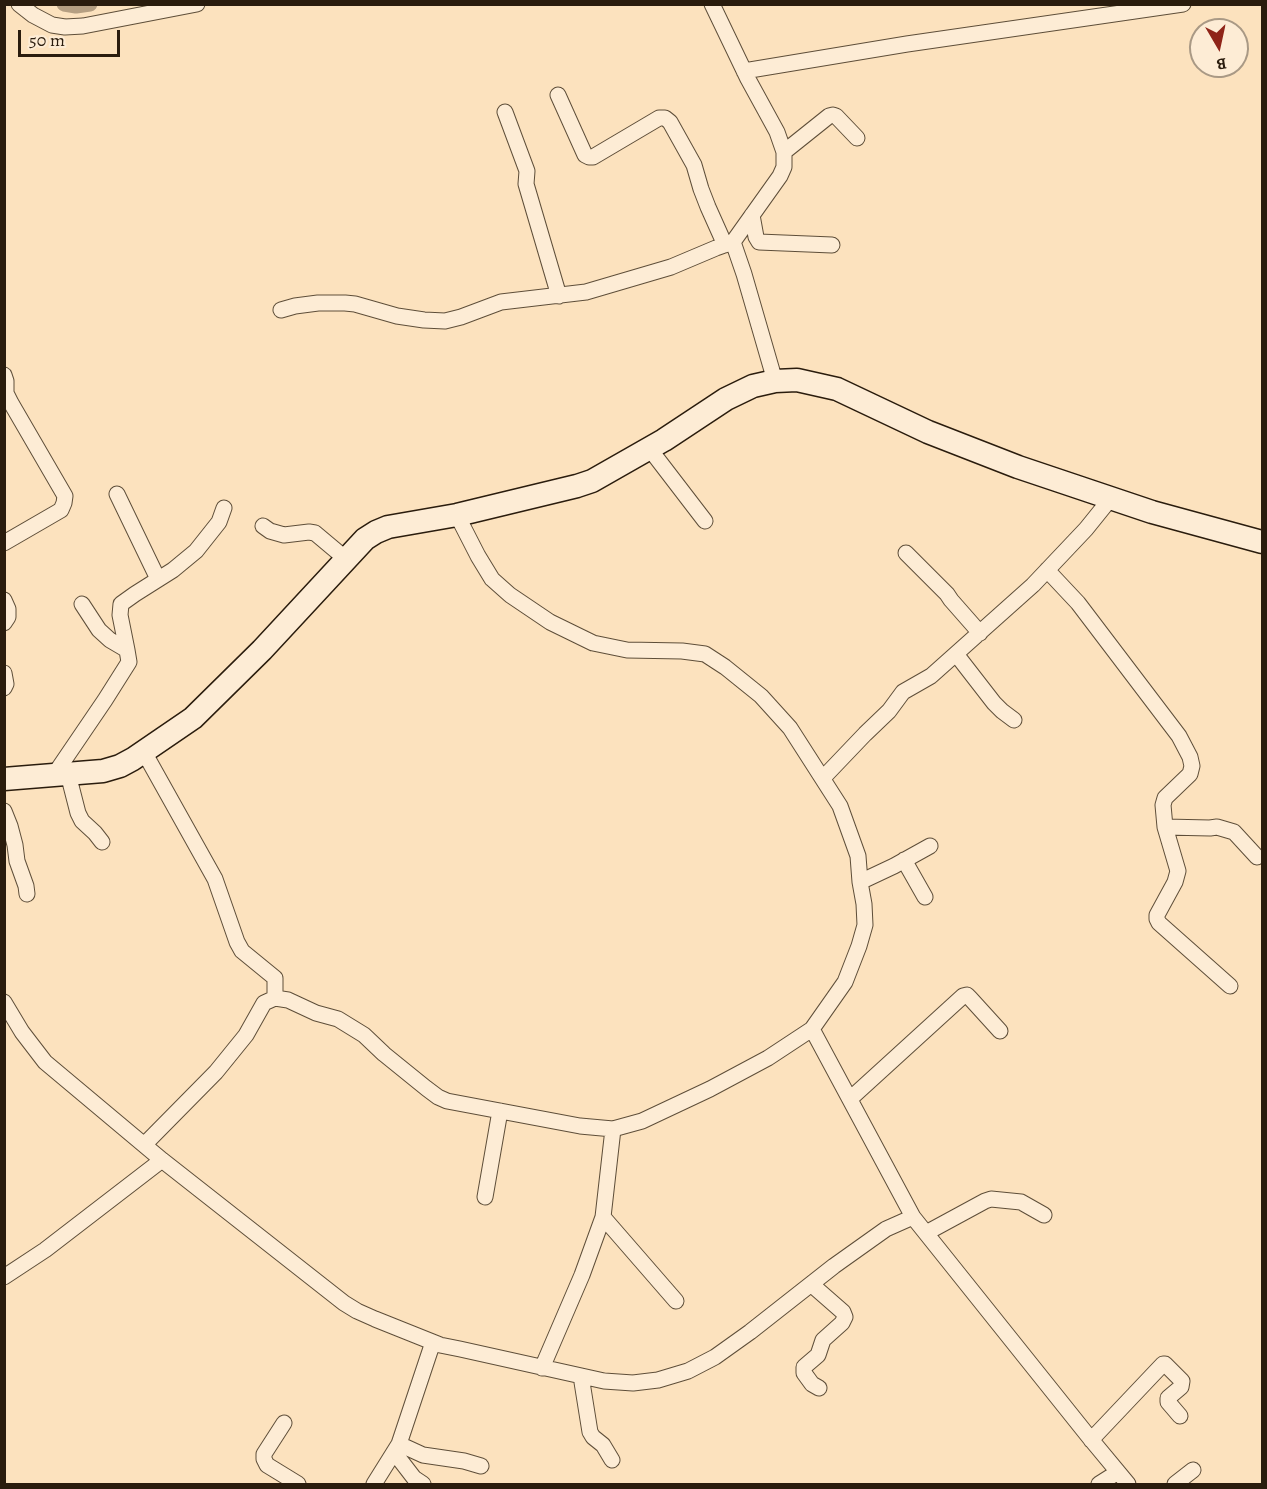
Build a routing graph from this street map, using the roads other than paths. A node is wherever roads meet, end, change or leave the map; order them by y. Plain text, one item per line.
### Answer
1 (19, 4) edge
2 (197, 4) edge
3 (712, 4) edge
4 (1183, 4) edge
5 (744, 71) junction
6 (558, 95) dead end
7 (505, 111) dead end
8 (857, 138) dead end
9 (784, 152) junction
10 (752, 215) junction
11 (729, 244) junction
12 (832, 245) dead end
13 (559, 296) junction
14 (281, 310) dead end
15 (4, 375) edge
16 (775, 381) junction
17 (649, 448) junction
18 (117, 494) dead end
19 (1111, 498) junction
20 (224, 508) dead end
21 (457, 515) junction
22 (705, 521) dead end
23 (263, 526) dead end
24 (1263, 542) edge
25 (4, 543) edge
26 (906, 554) dead end
27 (346, 559) junction
28 (1047, 570) junction
29 (158, 579) junction
30 (4, 600) edge
31 (82, 604) dead end
32 (4, 622) edge
33 (980, 633) junction
34 (128, 650) junction
35 (956, 654) junction
36 (4, 673) edge
37 (4, 688) edge
38 (1014, 720) dead end
39 (144, 752) junction
40 (61, 774) junction
41 (823, 778) junction
42 (4, 779) edge
43 (4, 811) edge
44 (1165, 827) junction
45 (102, 842) dead end
46 (930, 846) dead end
47 (1257, 857) dead end
48 (904, 860) junction
49 (860, 882) junction
50 (27, 894) dead end
51 (925, 897) dead end
52 (1230, 986) dead end
53 (275, 999) junction
54 (4, 1002) edge
55 (812, 1029) junction
56 (1000, 1031) dead end
57 (850, 1100) junction
58 (500, 1112) junction
59 (613, 1129) junction
60 (144, 1145) junction
61 (162, 1160) junction
62 (485, 1197) dead end
63 (1044, 1215) dead end
64 (603, 1217) junction
65 (913, 1217) junction
66 (926, 1233) junction
67 (4, 1277) edge
68 (811, 1284) junction
69 (676, 1301) dead end
70 (433, 1342) junction
71 (542, 1368) junction
72 (581, 1376) junction
73 (819, 1388) dead end
74 (1180, 1416) dead end
75 (284, 1423) dead end
76 (1088, 1437) junction
77 (397, 1448) junction
78 (612, 1460) dead end
79 (481, 1466) dead end
80 (1193, 1470) dead end
81 (1118, 1472) junction
82 (298, 1485) edge
83 (374, 1485) edge
84 (423, 1485) edge
85 (1099, 1485) edge
86 (1128, 1485) edge
87 (1175, 1485) edge

1 - 2 street
3 - 5 street
4 - 5 street
5 - 9 street
6 - 11 street
7 - 13 street
8 - 9 street
9 - 10 street
10 - 11 street
10 - 12 street
11 - 13 street
11 - 16 street
13 - 14 street
15 - 25 street
16 - 17 street
16 - 19 street
17 - 21 street
17 - 22 street
18 - 29 street
19 - 24 street
19 - 28 street
20 - 29 street
21 - 27 street
21 - 41 street
23 - 27 street
26 - 33 street
27 - 39 street
28 - 33 street
28 - 44 street
29 - 34 street
30 - 32 street
31 - 34 street
33 - 35 street
34 - 40 street
35 - 38 street
35 - 41 street
36 - 37 street
39 - 40 street
39 - 53 street
40 - 42 street
40 - 45 street
41 - 49 street
43 - 50 street
44 - 47 street
44 - 52 street
46 - 48 street
48 - 49 street
48 - 51 street
49 - 55 street
53 - 58 street
53 - 60 street
54 - 60 street
55 - 57 street
55 - 59 street
56 - 57 street
57 - 65 street
58 - 59 street
58 - 62 street
59 - 64 street
60 - 61 street
61 - 67 street
61 - 70 street
63 - 66 street
64 - 69 street
64 - 71 street
65 - 66 street
65 - 68 street
66 - 76 street
68 - 72 street
68 - 73 street
70 - 71 street
70 - 77 street
71 - 72 street
72 - 78 street
74 - 76 street
75 - 82 street
76 - 81 street
77 - 79 street
77 - 83 street
77 - 84 street
80 - 87 street
81 - 85 street
81 - 86 street

